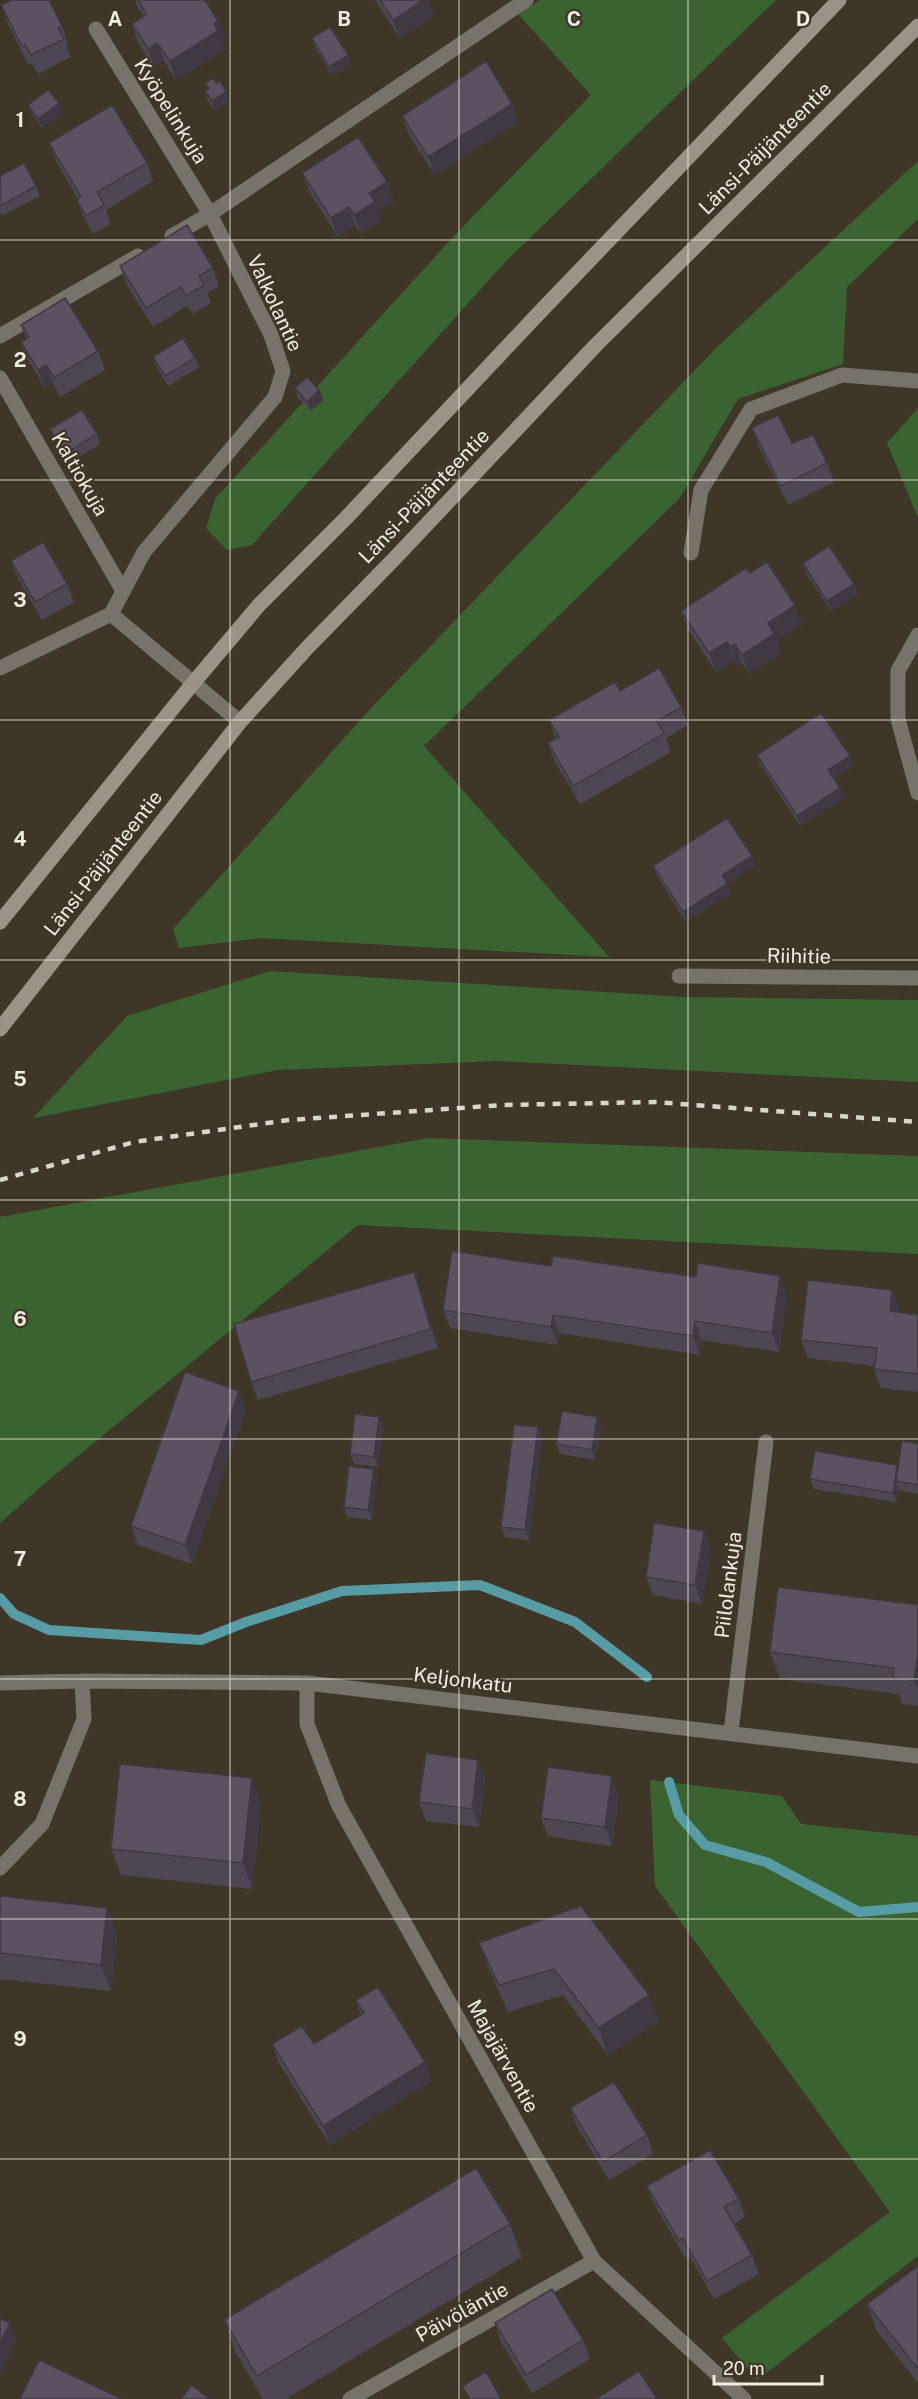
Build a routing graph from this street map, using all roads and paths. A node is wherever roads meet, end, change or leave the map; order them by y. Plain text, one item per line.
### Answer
1 (526, 0) edge
2 (839, 0) edge
3 (918, 26) edge
4 (96, 29) dead end
5 (210, 214) junction
6 (0, 336) edge
7 (0, 378) edge
8 (918, 381) edge
9 (691, 553) dead end
10 (123, 591) junction
11 (111, 614) junction
12 (918, 635) edge
13 (0, 668) edge
14 (194, 682) junction
15 (240, 722) junction
16 (918, 793) edge
17 (0, 922) edge
18 (679, 976) dead end
19 (918, 978) edge
20 (0, 1029) edge
21 (766, 1442) dead end
22 (82, 1682) junction
23 (0, 1683) edge
24 (307, 1683) junction
25 (731, 1732) junction
26 (918, 1756) edge
27 (0, 1868) edge
28 (594, 2261) junction
29 (350, 2399) edge
30 (744, 2399) edge

1 - 5 street
2 - 14 main road, Länsi-Päijänteentie
3 - 15 main road, Länsi-Päijänteentie
4 - 5 street, Kyöpelinkuja
5 - 6 street
5 - 10 street, Valkolantie
7 - 10 street, Kaltiokuja
8 - 9 street
10 - 11 street, Valkolantie
11 - 13 street
11 - 14 street
12 - 16 street
14 - 15 street
14 - 17 main road, Länsi-Päijänteentie
15 - 20 main road, Länsi-Päijänteentie
18 - 19 street, Riihitie
21 - 25 street, Piilolankuja
22 - 23 street, Keljonkatu
22 - 24 street, Keljonkatu
22 - 27 street
24 - 25 street, Keljonkatu
24 - 28 street, Majajärventie
25 - 26 street, Keljonkatu
28 - 29 street, Päivöläntie
28 - 30 street, Majajärventie

